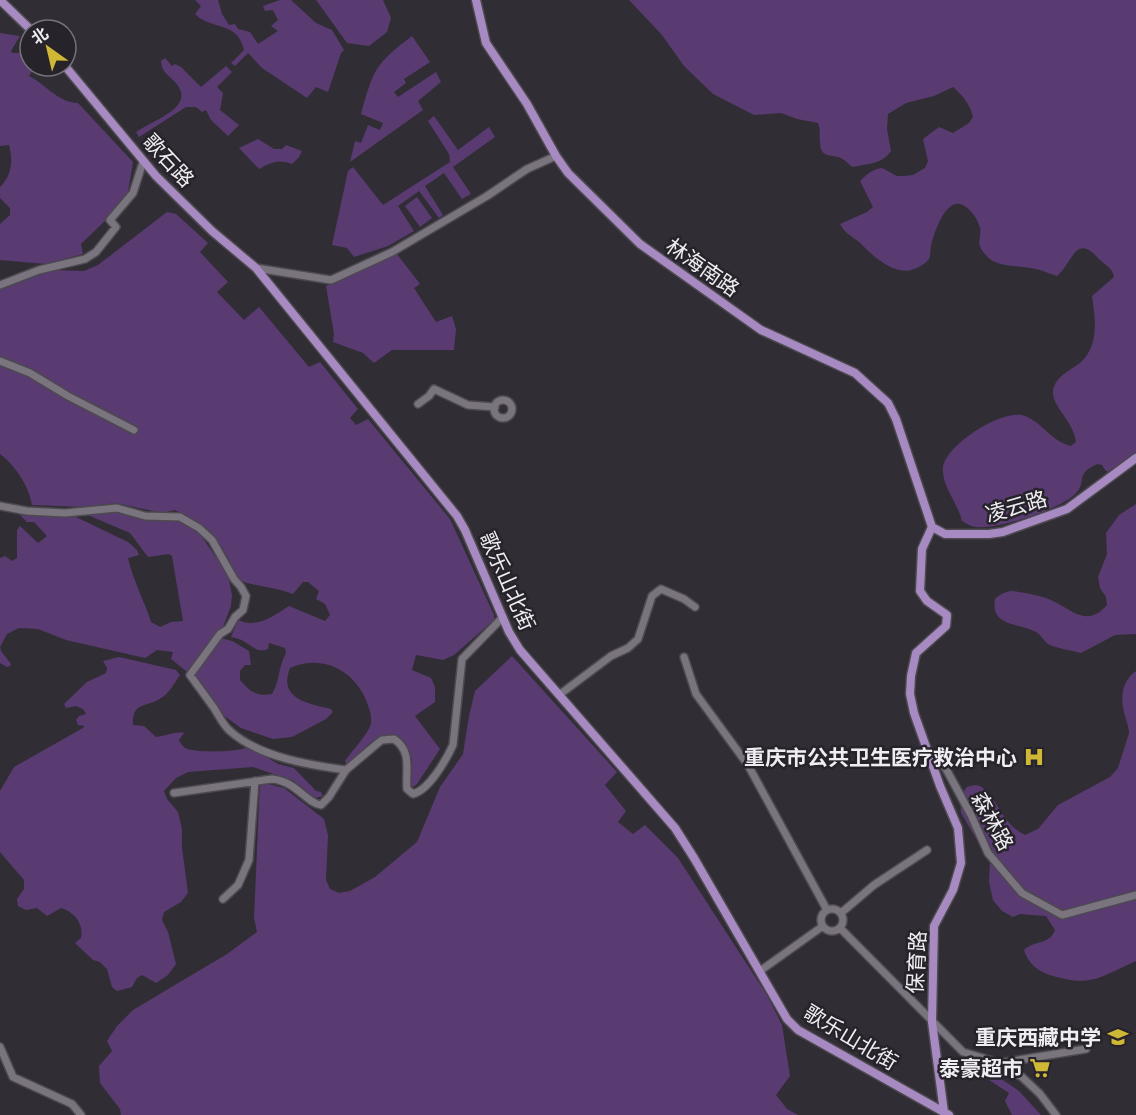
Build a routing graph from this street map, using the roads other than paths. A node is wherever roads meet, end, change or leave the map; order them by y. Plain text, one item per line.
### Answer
1 (0, 0) edge
2 (476, 0) edge
3 (19, 18) edge
4 (75, 78) edge
5 (556, 156) junction
6 (143, 162) junction
7 (256, 268) junction
8 (0, 285) edge
9 (0, 362) edge
10 (418, 404) dead end
11 (495, 407) dead end
12 (134, 430) dead end
13 (1136, 458) edge
14 (0, 506) edge
15 (10, 508) junction
16 (0, 511) edge
17 (932, 527) junction
18 (695, 607) dead end
19 (503, 617) junction
20 (684, 657) dead end
21 (559, 695) junction
22 (929, 752) junction
23 (346, 770) junction
24 (255, 781) junction
25 (174, 793) dead end
26 (927, 850) dead end
27 (1136, 895) edge
28 (222, 899) dead end
29 (827, 910) junction
30 (841, 913) junction
31 (823, 926) junction
32 (840, 928) junction
33 (760, 971) junction
34 (932, 1022) junction
35 (0, 1047) edge
36 (1086, 1049) dead end
37 (1000, 1063) junction
38 (946, 1113) edge
39 (81, 1115) edge
40 (1056, 1115) edge

1 - 3 main road
2 - 5 main road, 林海南路
4 - 6 main road, 歌石路
5 - 7 street
5 - 17 main road, 林海南路
6 - 7 main road, 歌石路
6 - 8 street
7 - 19 main road, 歌乐山北街
9 - 12 street
10 - 11 street
13 - 17 main road, 凌云路
14 - 15 street
15 - 16 street
15 - 23 street
17 - 22 main road
18 - 21 street
19 - 21 main road, 歌乐山北街
19 - 23 street
20 - 29 street
21 - 33 main road, 歌乐山北街
22 - 27 street, 森林路
22 - 34 main road, 保育路
23 - 24 street
24 - 25 street
24 - 28 street
26 - 30 street
29 - 30 street
29 - 31 street
30 - 32 street
31 - 32 street
31 - 33 street
32 - 34 street
33 - 38 main road, 歌乐山北街
34 - 37 street
34 - 38 main road, 保育路
35 - 39 street
36 - 37 street
37 - 40 street

